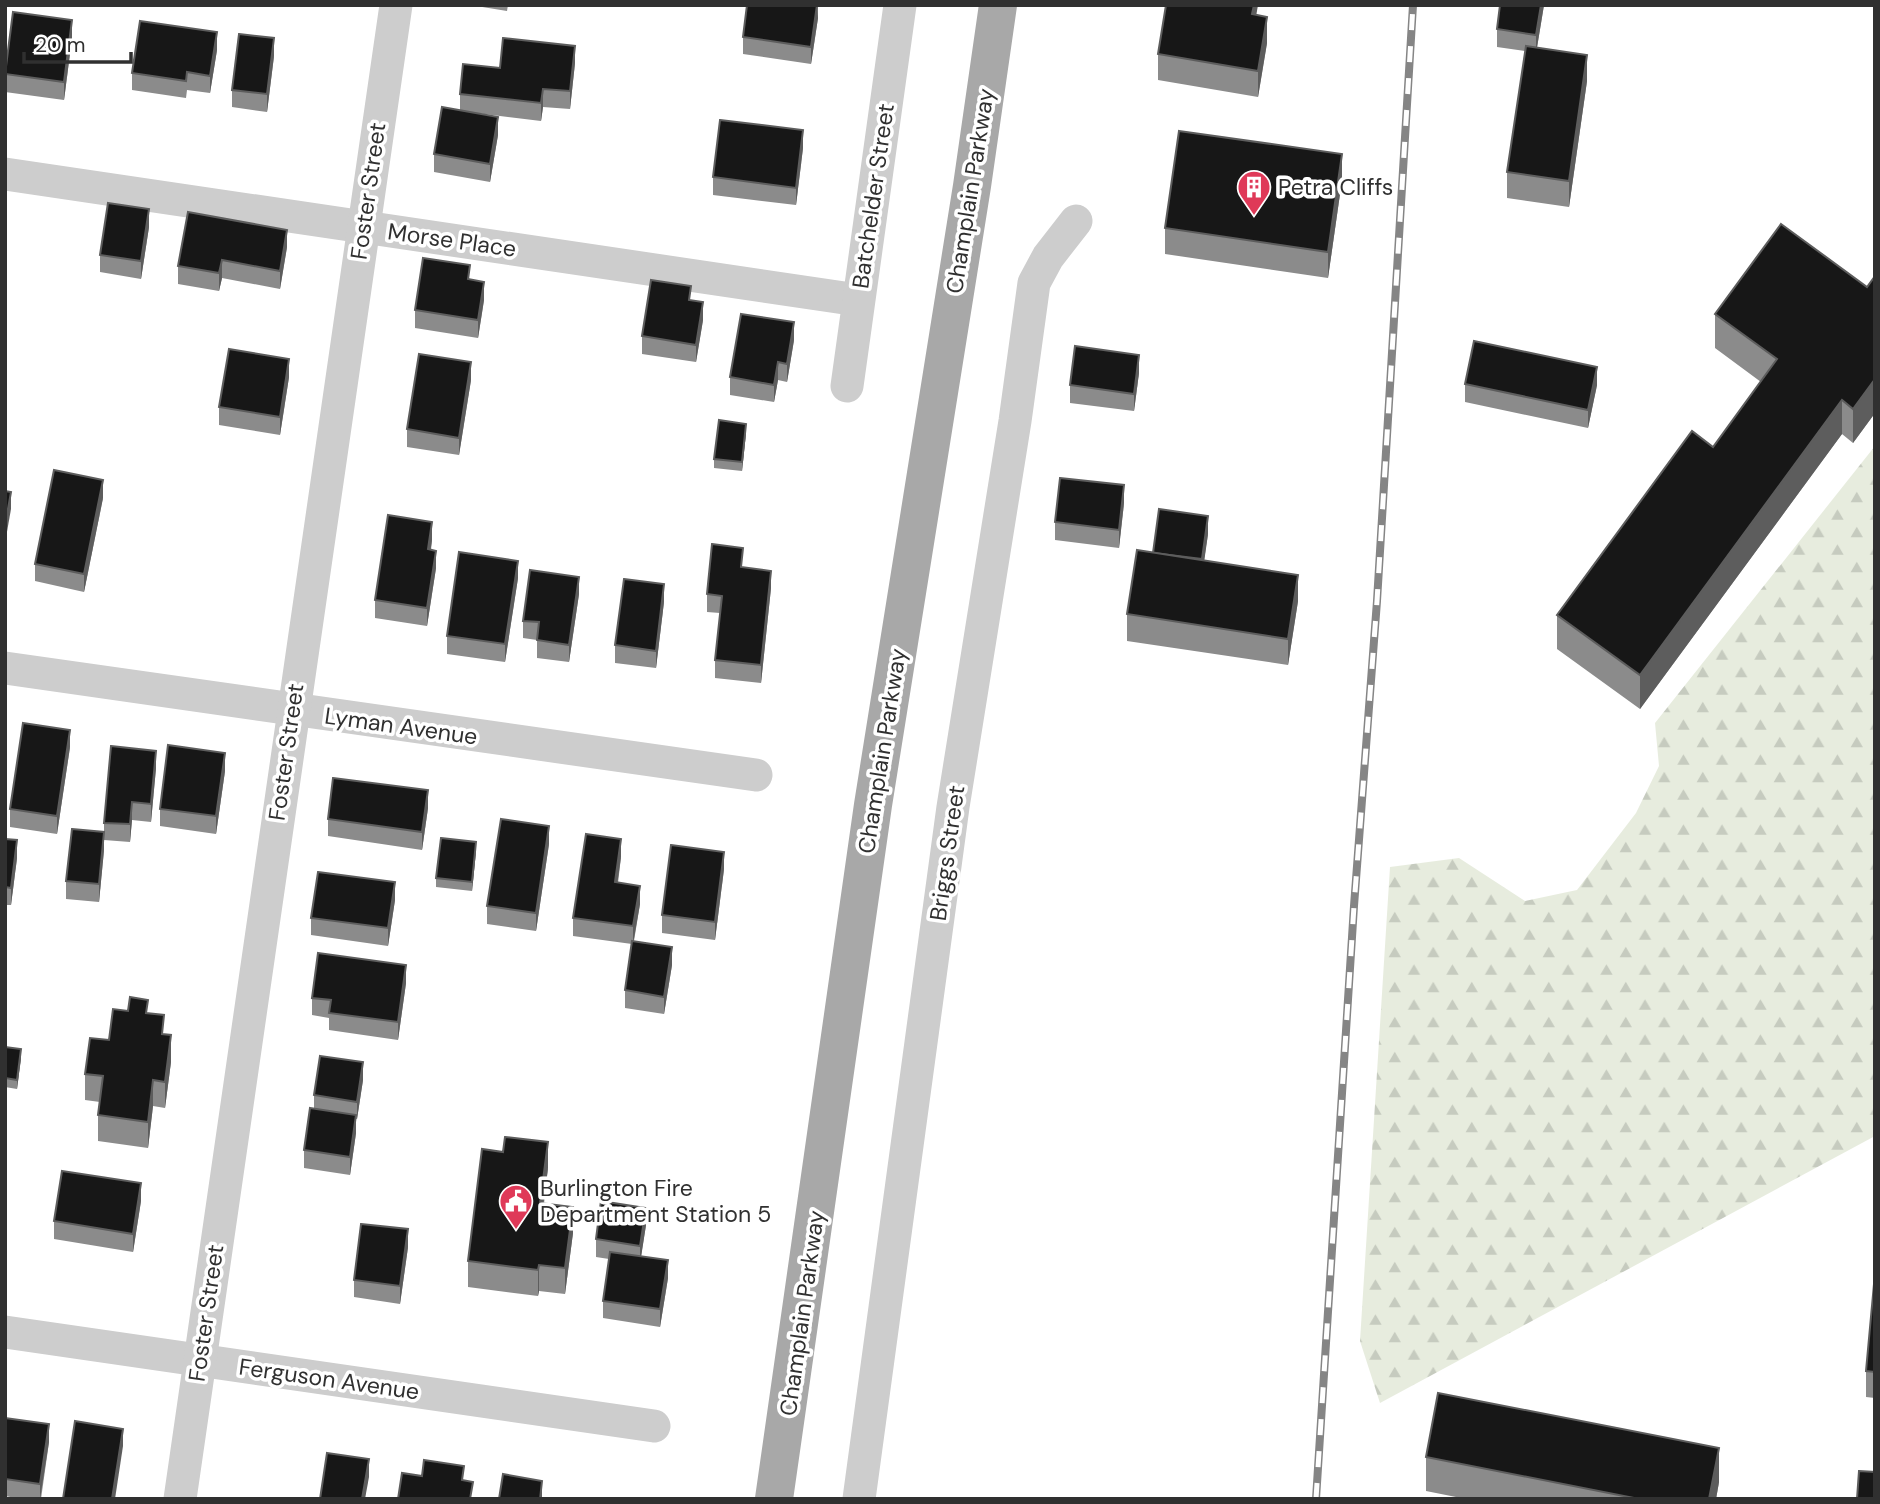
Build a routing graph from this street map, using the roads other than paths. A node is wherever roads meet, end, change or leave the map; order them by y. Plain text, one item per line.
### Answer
1 (396, 5) edge
2 (900, 5) edge
3 (998, 5) edge
4 (5, 174) edge
5 (1076, 221) dead end
6 (362, 226) junction
7 (858, 300) junction
8 (847, 386) dead end
9 (5, 668) edge
10 (292, 710) junction
11 (756, 775) dead end
12 (5, 1332) edge
13 (199, 1361) junction
14 (654, 1426) dead end
15 (180, 1499) edge
16 (774, 1499) edge
17 (859, 1499) edge

1 - 6 street, Foster Street
2 - 7 street, Batchelder Street
3 - 16 main road, Champlain Parkway
4 - 6 street, Morse Place
5 - 17 street, Briggs Street
6 - 7 street, Morse Place
6 - 10 street, Foster Street
7 - 8 street, Batchelder Street
9 - 10 street, Lyman Avenue
10 - 11 street, Lyman Avenue
10 - 13 street, Foster Street
12 - 13 street, Ferguson Avenue
13 - 14 street, Ferguson Avenue
13 - 15 street, Foster Street

